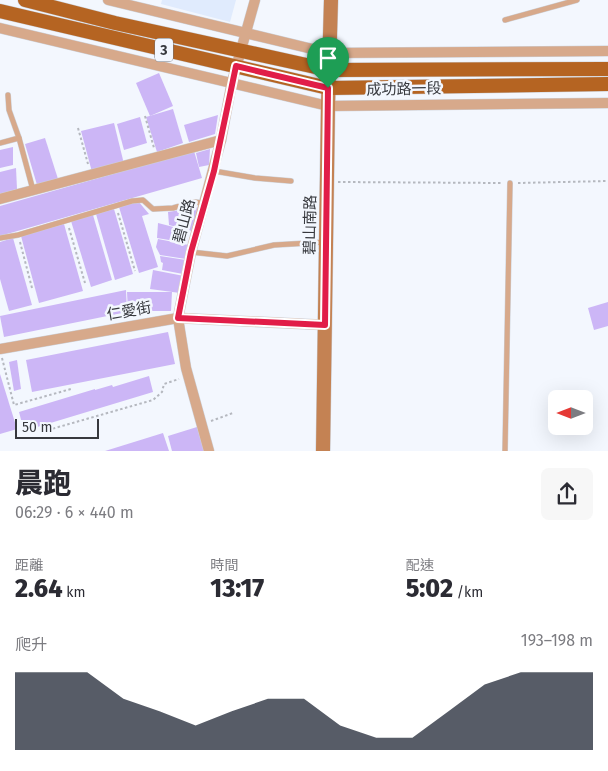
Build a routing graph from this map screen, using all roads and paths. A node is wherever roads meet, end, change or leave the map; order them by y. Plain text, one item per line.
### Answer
1 (25, 0) edge
2 (108, 0) edge
3 (153, 0) edge
4 (255, 0) edge
5 (331, 0) edge
6 (577, 0) edge
7 (0, 11) edge
8 (153, 11) junction
9 (505, 20) dead end
10 (0, 28) edge
11 (245, 34) junction
12 (241, 50) junction
13 (608, 51) edge
14 (329, 53) junction
15 (236, 66) junction
16 (608, 68) edge
17 (329, 70) junction
18 (232, 82) junction
19 (608, 84) edge
20 (328, 88) junction
21 (8, 95) dead end
22 (608, 103) edge
23 (328, 106) junction
24 (144, 116) dead end
25 (78, 128) dead end
26 (19, 138) junction
27 (221, 140) junction
28 (0, 143) edge
29 (156, 157) junction
30 (214, 171) junction
31 (91, 175) junction
32 (608, 180) edge
33 (291, 181) dead end
34 (326, 182) junction
35 (510, 183) junction
36 (33, 191) junction
37 (0, 199) edge
38 (204, 203) junction
39 (116, 206) junction
40 (67, 220) junction
41 (18, 235) junction
42 (0, 238) edge
43 (326, 242) junction
44 (191, 252) junction
45 (136, 271) dead end
46 (85, 283) dead end
47 (32, 288) dead end
48 (178, 318) junction
49 (325, 325) junction
50 (0, 349) edge
51 (188, 376) junction
52 (71, 389) dead end
53 (233, 413) dead end
54 (202, 424) junction
55 (48, 430) dead end
56 (209, 451) edge
57 (323, 451) edge
58 (505, 451) edge

1 - 12 main road, 成功路一段 / 3
2 - 8 street
3 - 8 street
4 - 11 street, 碧山路
5 - 14 main road, 碧山南路
6 - 9 lane
7 - 15 main road, 成功路一段 / 3
8 - 11 street
10 - 18 street, 成功路一段
11 - 12 street, 碧山路
11 - 14 street
12 - 15 street, 碧山路
12 - 17 main road, 成功路一段 / 3
13 - 14 street
14 - 17 main road, 碧山南路
15 - 18 street, 碧山路
15 - 20 main road, 成功路一段 / 3
16 - 17 main road, 成功路一段 / 3
17 - 20 main road, 碧山南路
18 - 23 street, 成功路一段
18 - 27 street, 碧山路
19 - 20 main road, 成功路一段 / 3
20 - 23 main road, 碧山南路
21 - 26 lane
22 - 23 street, 成功路一段
23 - 34 main road, 碧山南路
24 - 29 path
25 - 31 path
26 - 28 lane
26 - 36 lane
27 - 29 street
27 - 30 street, 碧山路
29 - 31 street
30 - 33 lane
30 - 38 street, 碧山路
31 - 36 street
32 - 35 path
34 - 35 path
34 - 43 main road, 碧山南路
35 - 58 lane
36 - 37 street
38 - 39 lane
38 - 44 street, 碧山路
39 - 40 lane
39 - 45 path
40 - 41 lane
40 - 46 path
41 - 42 lane
41 - 47 path
43 - 44 lane
43 - 49 main road, 碧山南路
44 - 48 street, 碧山路
48 - 49 street, 仁愛街
48 - 50 street, 仁愛街
48 - 51 street, 碧山路
49 - 57 main road, 碧山南路
50 - 52 path
51 - 54 street, 碧山路
51 - 55 path
53 - 54 path
54 - 56 street, 碧山路

